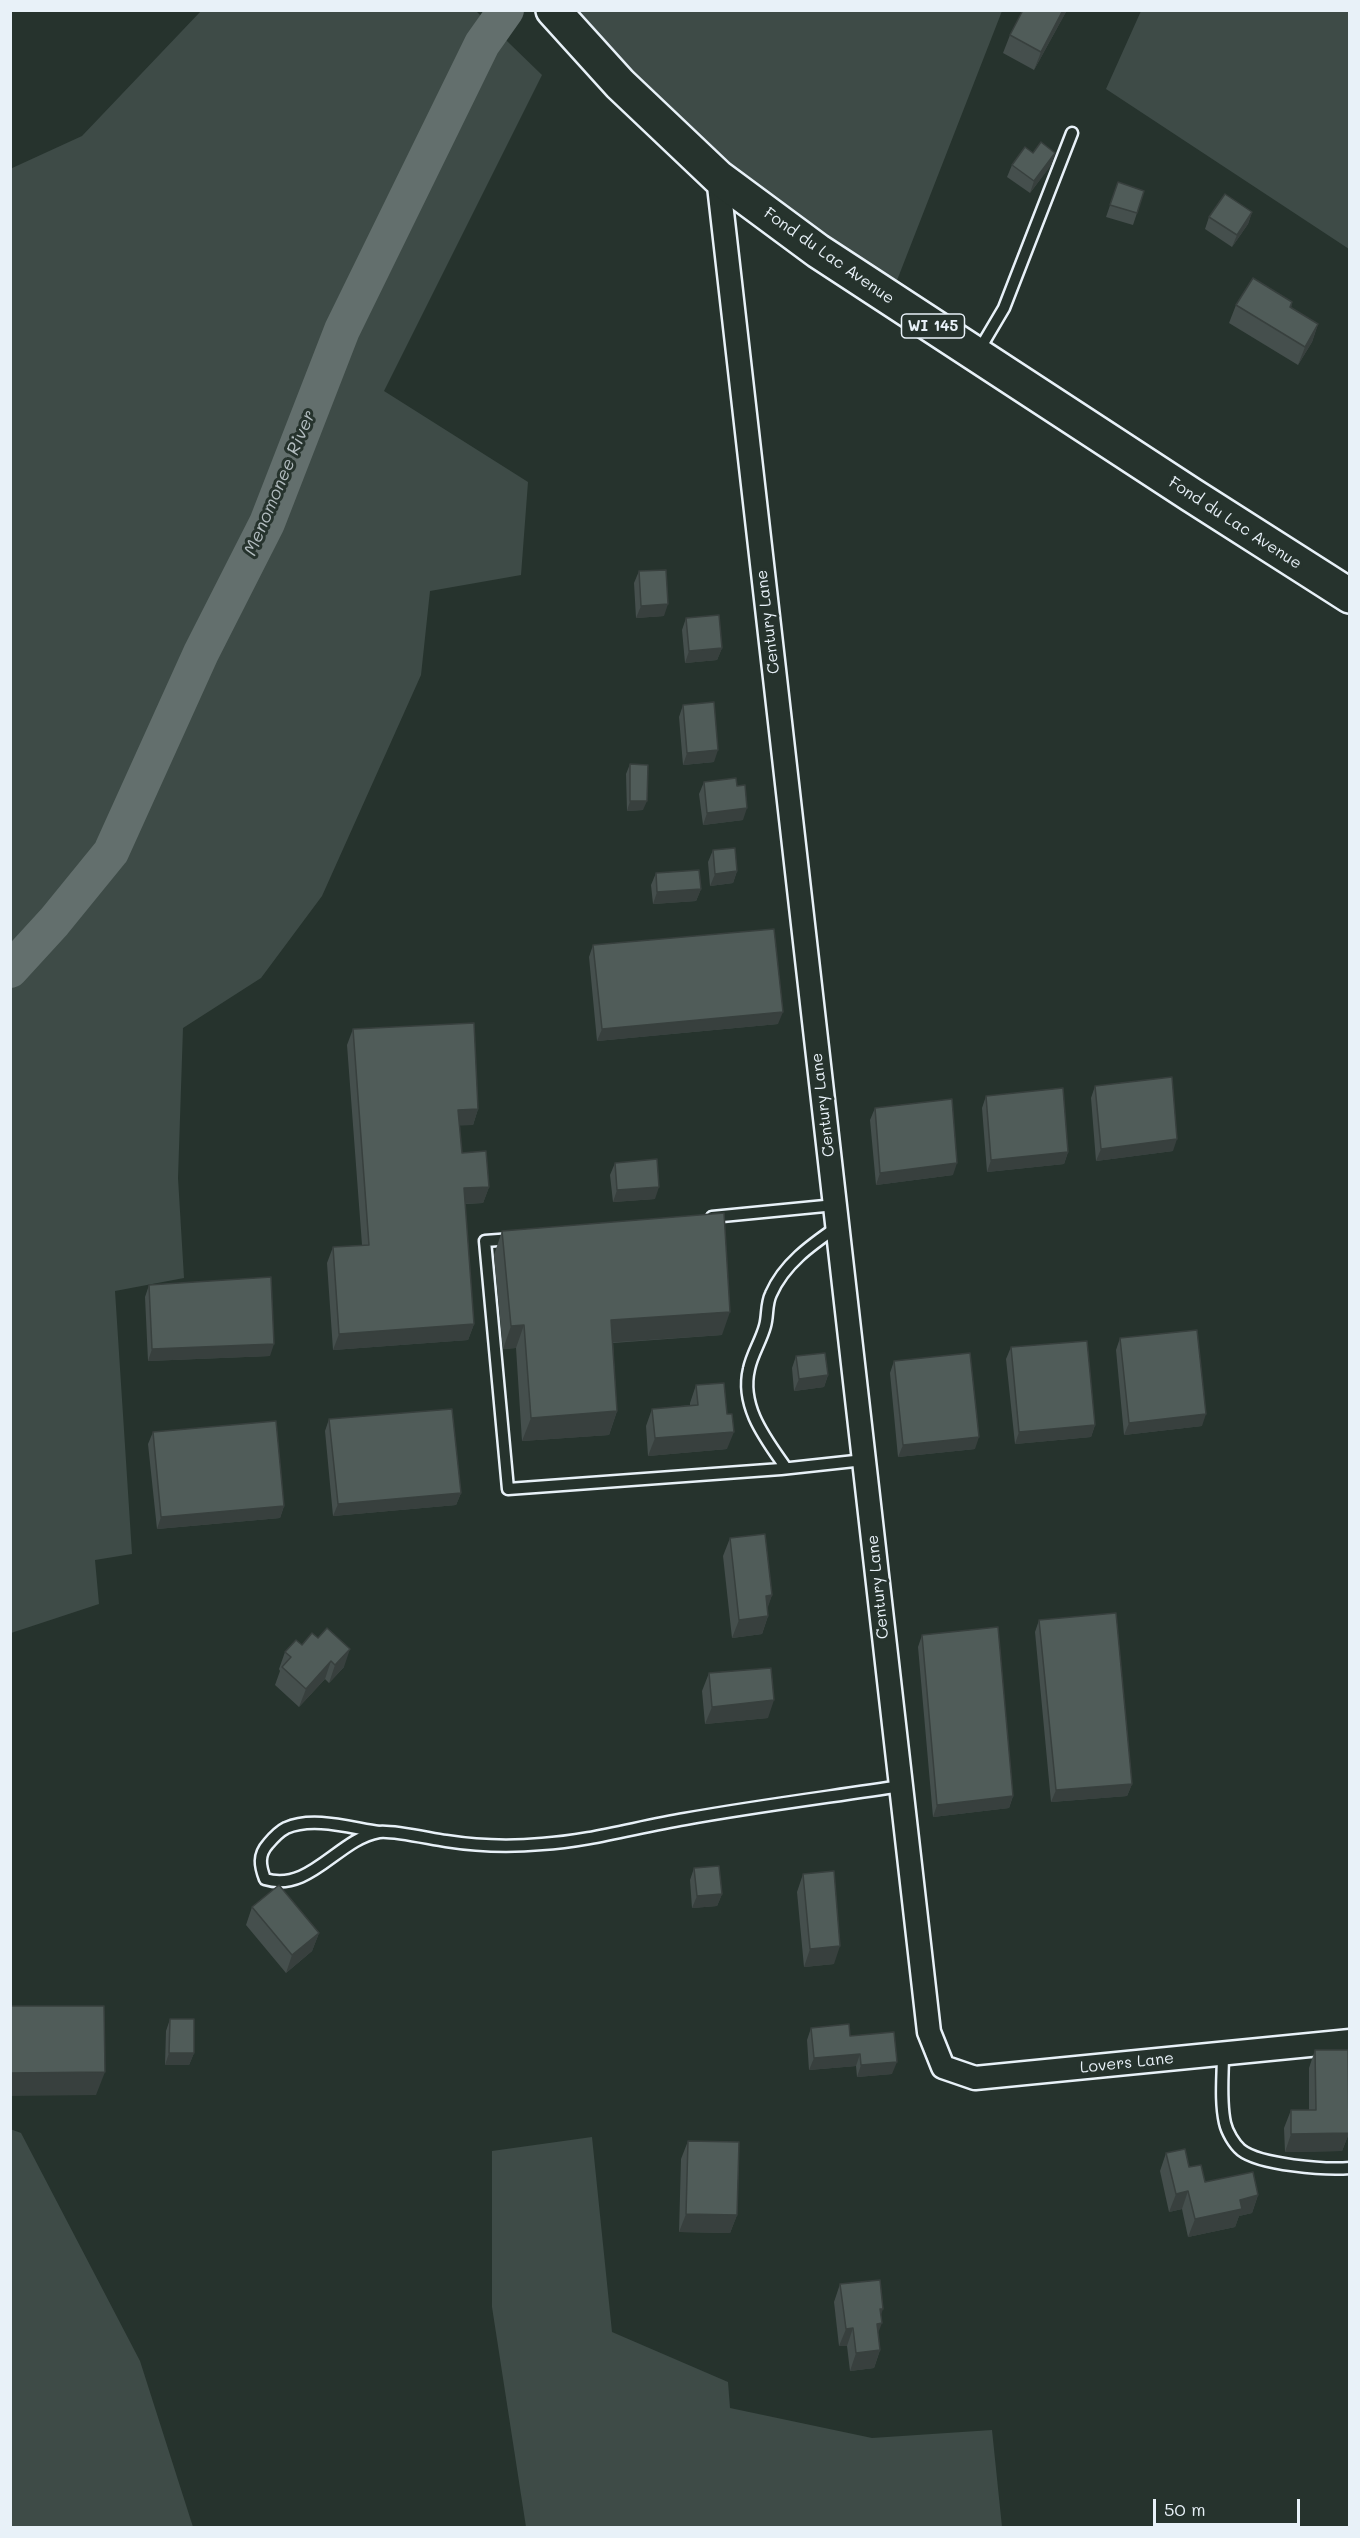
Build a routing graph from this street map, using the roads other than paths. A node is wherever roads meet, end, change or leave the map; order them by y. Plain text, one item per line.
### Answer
1 (553, 10) edge
2 (1072, 133) dead end
3 (718, 177) junction
4 (976, 355) junction
5 (1350, 596) edge
6 (836, 1216) junction
7 (698, 1218) edge
8 (521, 1238) edge
9 (864, 1460) junction
10 (786, 1468) junction
11 (901, 1786) junction
12 (379, 1832) junction
13 (929, 2032) joint
14 (1350, 2041) edge
15 (1223, 2053) junction
16 (1350, 2168) edge

1 - 3 main road, Fond du Lac Avenue / WI 145
2 - 4 lane
3 - 4 main road, Fond du Lac Avenue / WI 145
3 - 6 street, Century Lane
4 - 5 main road, Fond du Lac Avenue / WI 145
6 - 7 lane
6 - 9 street, Century Lane
6 - 10 lane
8 - 10 lane
9 - 10 lane
9 - 11 street, Century Lane
11 - 12 lane
11 - 13 street, Century Lane
12 - 12 lane
13 - 15 street, Lovers Lane
14 - 15 street, Lovers Lane
15 - 16 lane

